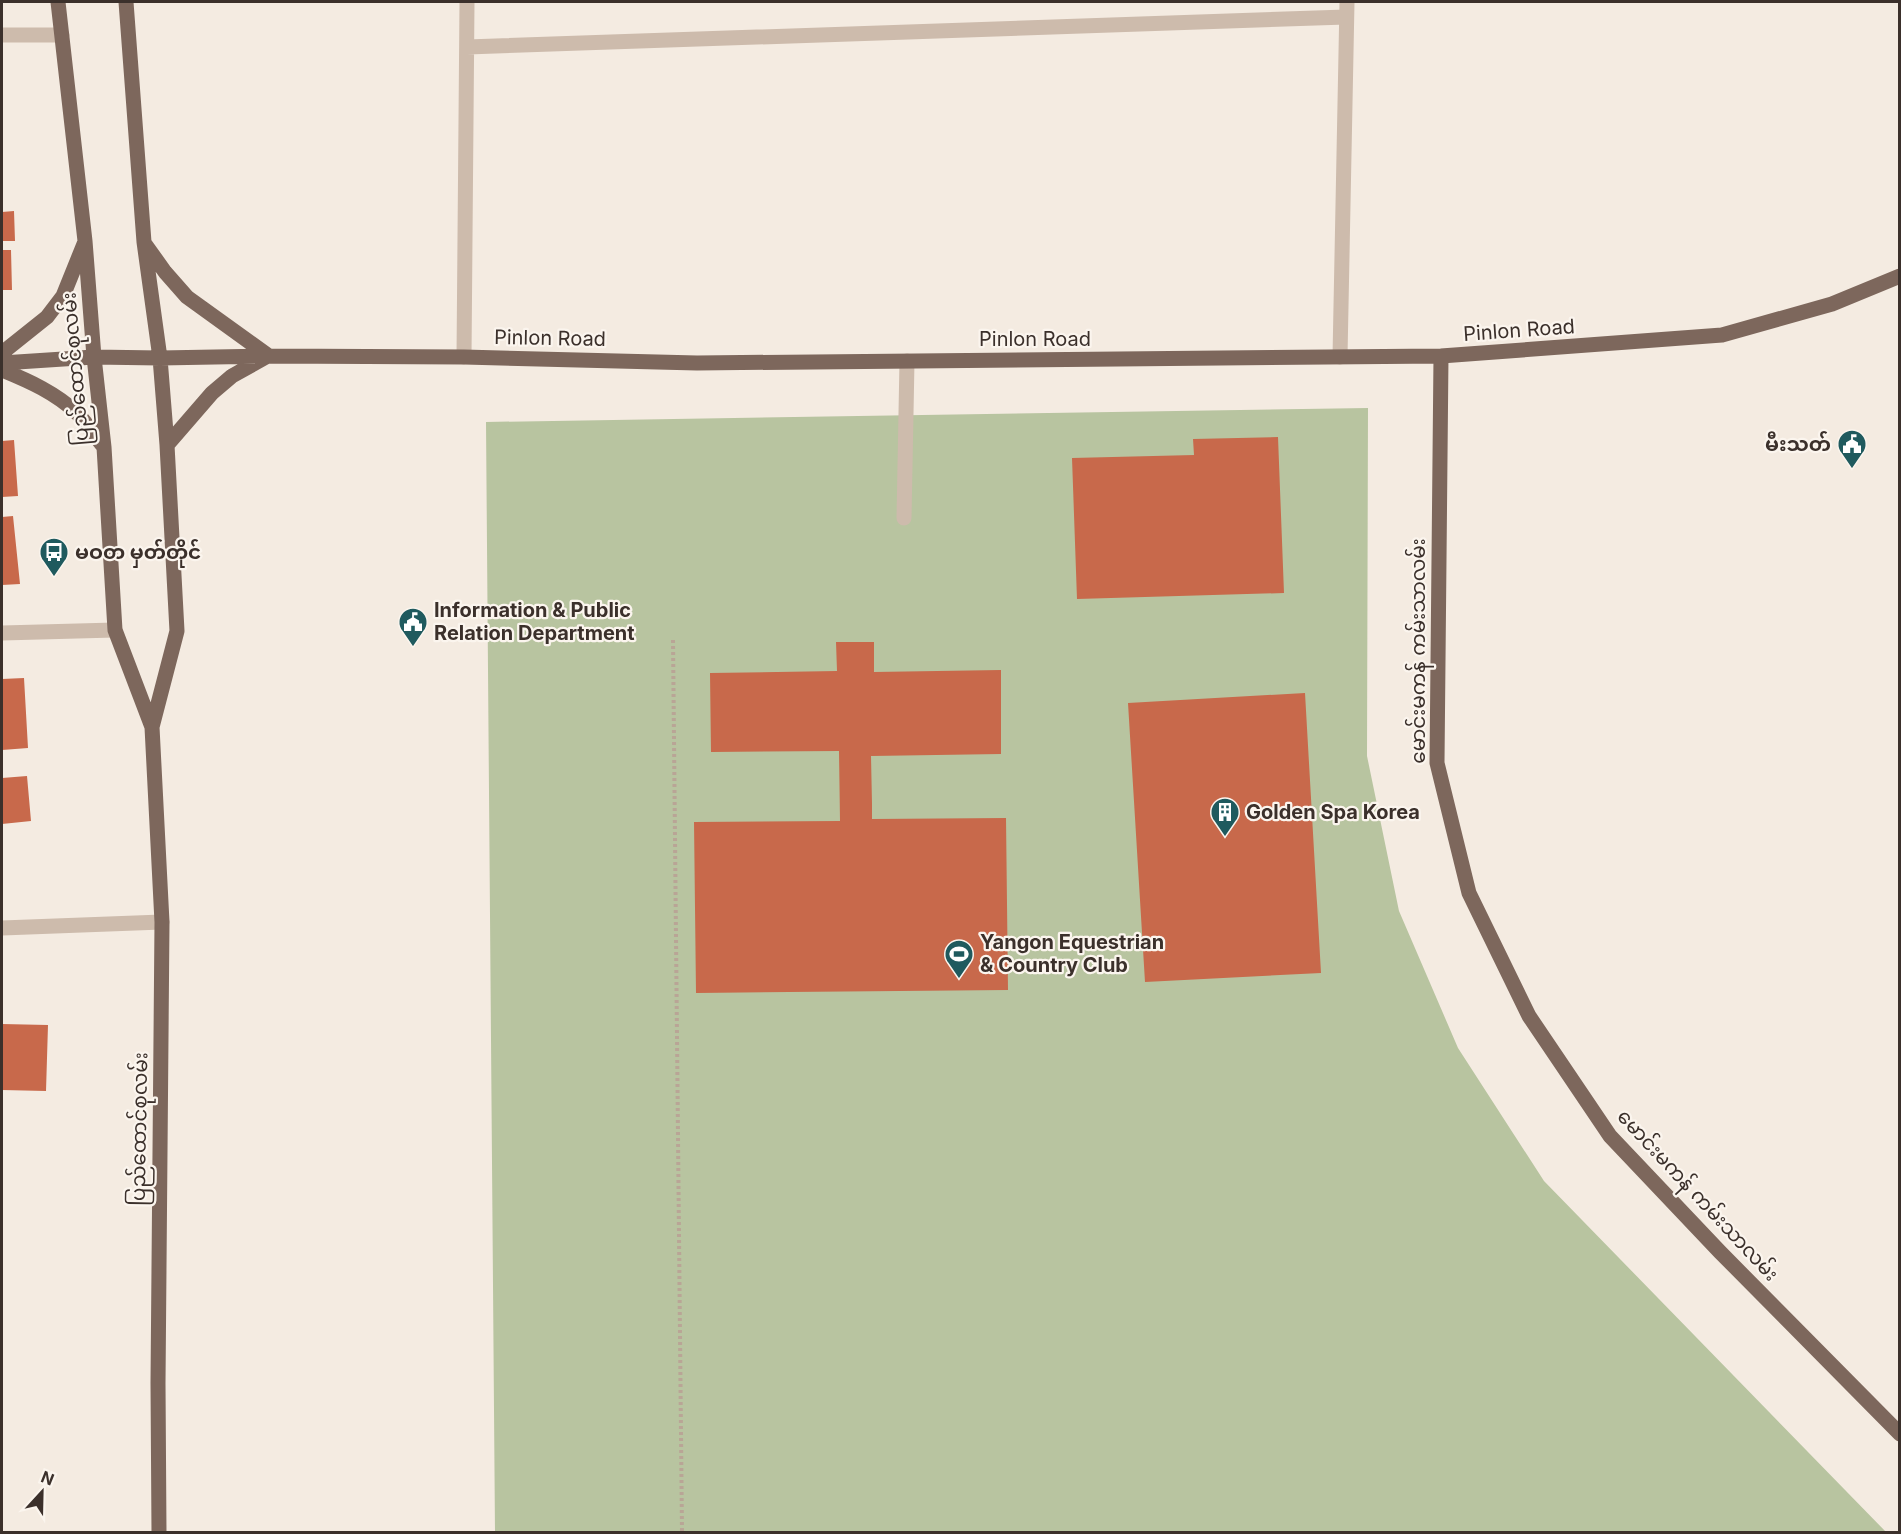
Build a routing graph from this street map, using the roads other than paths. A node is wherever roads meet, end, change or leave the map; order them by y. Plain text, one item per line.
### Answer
1 (58, 2) edge
2 (126, 2) edge
3 (467, 2) edge
4 (1347, 9) edge
5 (62, 34) junction
6 (2, 35) edge
7 (467, 47) junction
8 (85, 241) junction
9 (144, 242) junction
10 (1899, 276) edge
11 (2, 352) edge
12 (269, 356) junction
13 (1441, 356) junction
14 (94, 357) junction
15 (464, 357) junction
16 (1340, 357) junction
17 (160, 358) junction
18 (907, 361) junction
19 (2, 363) edge
20 (2, 370) edge
21 (167, 445) junction
22 (104, 447) junction
23 (904, 518) dead end
24 (115, 630) junction
25 (2, 633) edge
26 (152, 727) junction
27 (162, 922) junction
28 (2, 928) edge
29 (1899, 1434) edge
30 (159, 1533) edge

1 - 5 main road, ပြည်ထောင်စုလမ်း
2 - 9 main road, ပြည်ထောင်စုလမ်း
3 - 7 street
4 - 7 street
4 - 16 street
5 - 6 street
5 - 8 main road, ပြည်ထောင်စုလမ်း
7 - 15 street
8 - 11 main road
8 - 14 main road, ပြည်ထောင်စုလမ်း
9 - 12 main road
9 - 17 main road, ပြည်ထောင်စုလမ်း
10 - 13 main road, Pinlon Road
12 - 15 main road, Pinlon Road
12 - 17 main road, Pinlon Road
12 - 21 main road
13 - 16 main road, Pinlon Road
13 - 29 main road, မောင်းမကန် ကမ်းသာလမ်း
14 - 17 main road, Pinlon Road
14 - 19 main road, Pinlon Road
14 - 22 main road, ပြည်ထောင်စုလမ်း
15 - 18 main road, Pinlon Road
16 - 18 main road, Pinlon Road
17 - 21 main road, ပြည်ထောင်စုလမ်း
18 - 23 street
20 - 22 main road
21 - 26 main road, ပြည်ထောင်စုလမ်း
22 - 24 main road, ပြည်ထောင်စုလမ်း
24 - 25 street
24 - 26 main road, ပြည်ထောင်စုလမ်း
26 - 27 main road, ပြည်ထောင်စုလမ်း
27 - 28 street
27 - 30 main road, ပြည်ထောင်စုလမ်း

